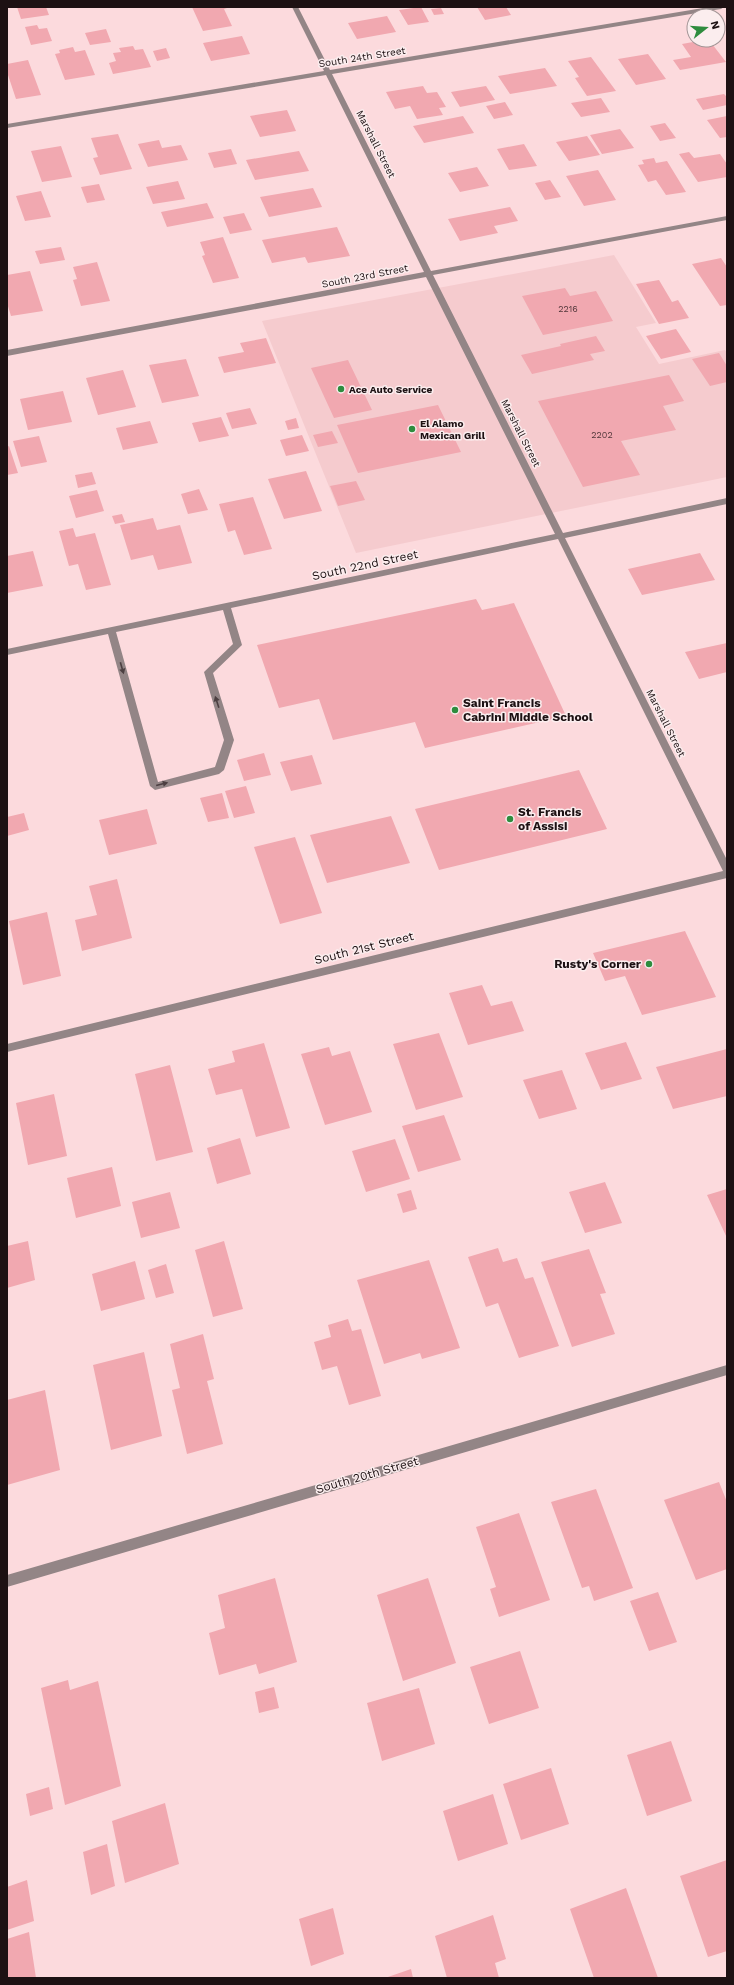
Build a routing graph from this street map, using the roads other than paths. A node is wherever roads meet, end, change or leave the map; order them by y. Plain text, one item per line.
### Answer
1 (295, 7) edge
2 (721, 7) edge
3 (328, 72) junction
4 (7, 126) edge
5 (727, 218) edge
6 (429, 274) junction
7 (7, 353) edge
8 (727, 501) edge
9 (560, 536) junction
10 (226, 606) junction
11 (111, 630) junction
12 (7, 652) edge
13 (727, 870) edge
14 (727, 874) edge
15 (7, 1048) edge
16 (727, 1370) edge
17 (7, 1580) edge

1 - 3 street, Marshall Street
2 - 3 street, South 24th Street
3 - 4 street, South 24th Street
3 - 6 street, Marshall Street
5 - 6 street, South 23rd Street
6 - 7 street, South 23rd Street
6 - 9 street, Marshall Street
8 - 9 street, South 22nd Street
9 - 10 street, South 22nd Street
9 - 13 street, Marshall Street
10 - 11 street, South 22nd Street
11 -> 10 street
11 - 12 street, South 22nd Street
14 - 15 street, South 21st Street
16 - 17 street, South 20th Street

